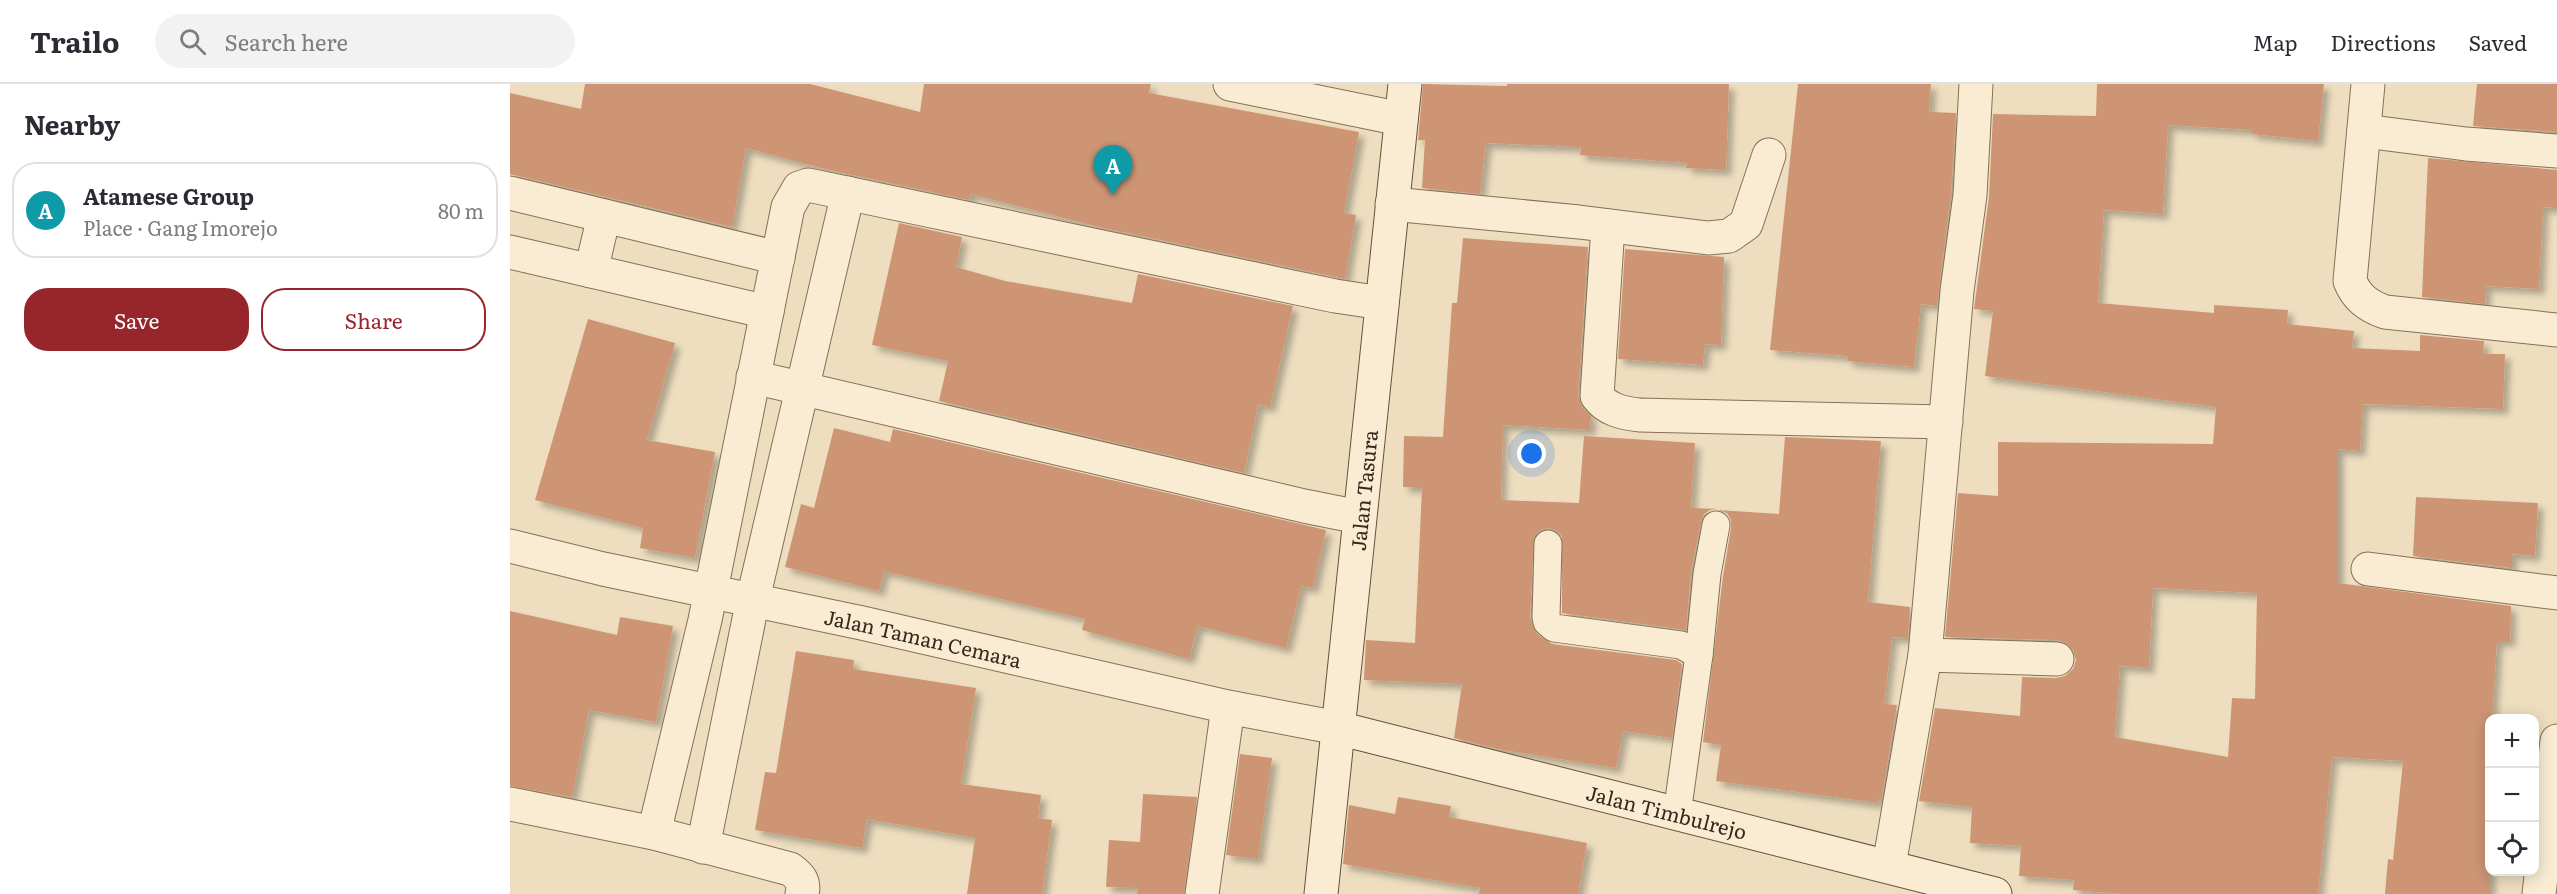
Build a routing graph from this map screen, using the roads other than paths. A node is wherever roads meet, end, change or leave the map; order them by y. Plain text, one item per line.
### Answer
1 (1230, 84) edge
2 (1405, 84) edge
3 (1976, 84) edge
4 (2368, 84) edge
5 (1401, 119) junction
6 (2364, 131) junction
7 (2557, 151) edge
8 (1769, 154) dead end
9 (510, 193) edge
10 (848, 193) junction
11 (1392, 204) junction
12 (604, 216) junction
13 (1608, 226) junction
14 (510, 252) edge
15 (778, 258) junction
16 (591, 271) junction
17 (1382, 303) junction
18 (767, 312) junction
19 (2557, 330) edge
20 (753, 377) junction
21 (803, 388) junction
22 (1946, 423) junction
23 (1359, 517) junction
24 (1716, 525) dead end
25 (1548, 544) dead end
26 (510, 546) edge
27 (2368, 569) dead end
28 (710, 593) junction
29 (2557, 593) edge
30 (753, 599) junction
31 (1699, 655) junction
32 (1926, 655) junction
33 (2057, 659) dead end
34 (1228, 707) junction
35 (1338, 728) junction
36 (2557, 741) edge
37 (510, 804) edge
38 (1677, 814) junction
39 (654, 833) junction
40 (704, 847) junction
41 (1889, 866) junction
42 (803, 890) edge
43 (1202, 894) edge
44 (1321, 894) edge
45 (1995, 894) edge
46 (2539, 894) edge

1 - 5 street
2 - 5 street, Jalan Tasura
3 - 22 street
4 - 6 street
5 - 11 street, Jalan Tasura
6 - 7 street
6 - 19 street
8 - 13 street
9 - 12 street
10 - 15 street
10 - 17 street
10 - 21 street
11 - 13 street
11 - 17 street, Jalan Tasura
12 - 15 street
12 - 16 street
13 - 22 street
14 - 16 street
15 - 18 street
16 - 18 street
17 - 23 street, Jalan Tasura
18 - 20 street
20 - 21 street
20 - 28 street
21 - 23 street
21 - 30 street
22 - 32 street
23 - 35 street, Jalan Tasura
24 - 31 lane
25 - 31 lane
26 - 28 street, Jalan Taman Cemara
27 - 29 street
28 - 30 street, Jalan Taman Cemara
28 - 39 street
30 - 34 street, Jalan Taman Cemara
30 - 40 street
31 - 38 lane
32 - 33 street
32 - 41 street
34 - 35 street, Jalan Taman Cemara
34 - 43 street
35 - 38 street, Jalan Timbulrejo
35 - 44 street, Jalan Tasura
36 - 46 street
37 - 39 street
38 - 41 street, Jalan Timbulrejo
39 - 40 street
40 - 42 street
41 - 45 street, Jalan Timbulrejo

